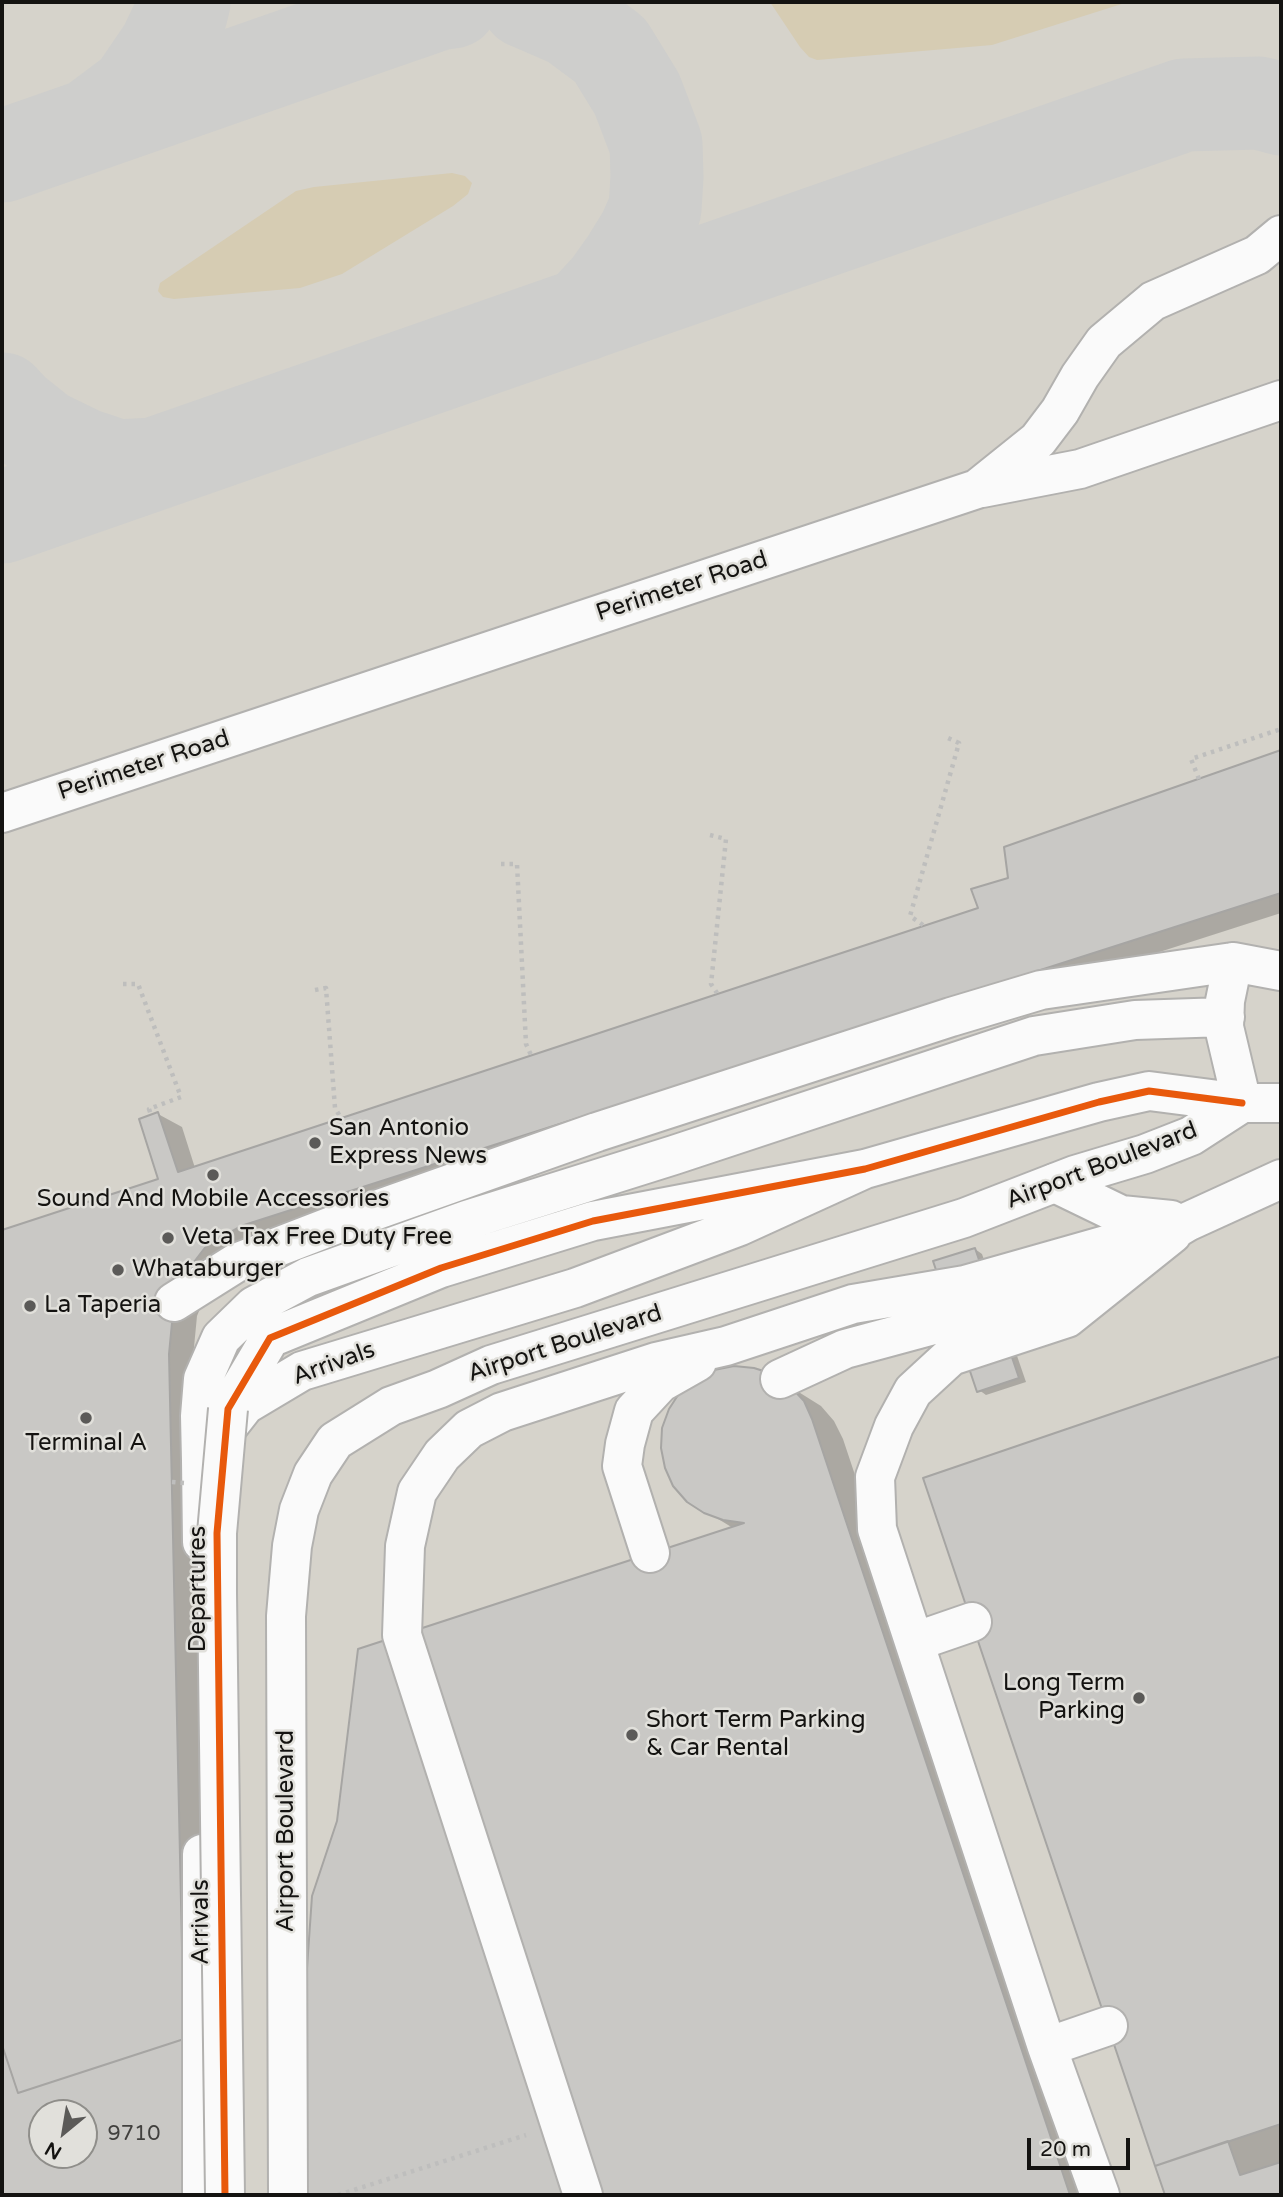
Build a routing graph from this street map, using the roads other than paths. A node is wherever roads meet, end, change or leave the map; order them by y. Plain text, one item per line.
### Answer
1 (1281, 235) edge
2 (1281, 400) edge
3 (977, 489) junction
4 (2, 813) edge
5 (1233, 962) junction
6 (1281, 971) edge
7 (1225, 1017) junction
8 (1242, 1103) junction
9 (1281, 1103) edge
10 (865, 1169) junction
11 (1281, 1179) edge
12 (1055, 1183) junction
13 (1187, 1222) junction
14 (174, 1302) dead end
15 (726, 1346) junction
16 (780, 1379) dead end
17 (201, 1461) junction
18 (650, 1553) dead end
19 (972, 1622) dead end
20 (914, 1643) junction
21 (1108, 2025) dead end
22 (1047, 2046) junction
23 (202, 2195) edge
24 (225, 2195) edge
25 (288, 2195) edge
26 (583, 2195) edge
27 (1100, 2195) edge

1 - 3 street, Perimeter Road
2 - 3 street
3 - 4 street, Perimeter Road
5 - 6 street
5 - 7 street
5 - 14 street
7 - 8 street
7 - 17 street
8 - 9 street
8 - 10 street
8 - 12 street, Airport Boulevard
10 - 17 street, Arrivals
10 - 24 street, Departures, bridge
11 - 13 street
12 - 13 street
12 - 25 street, Airport Boulevard
13 - 15 street
13 - 16 street
13 - 20 street
15 - 18 street
15 - 26 street
17 - 23 street, Arrivals
19 - 20 street
20 - 22 street
21 - 22 street
22 - 27 street

